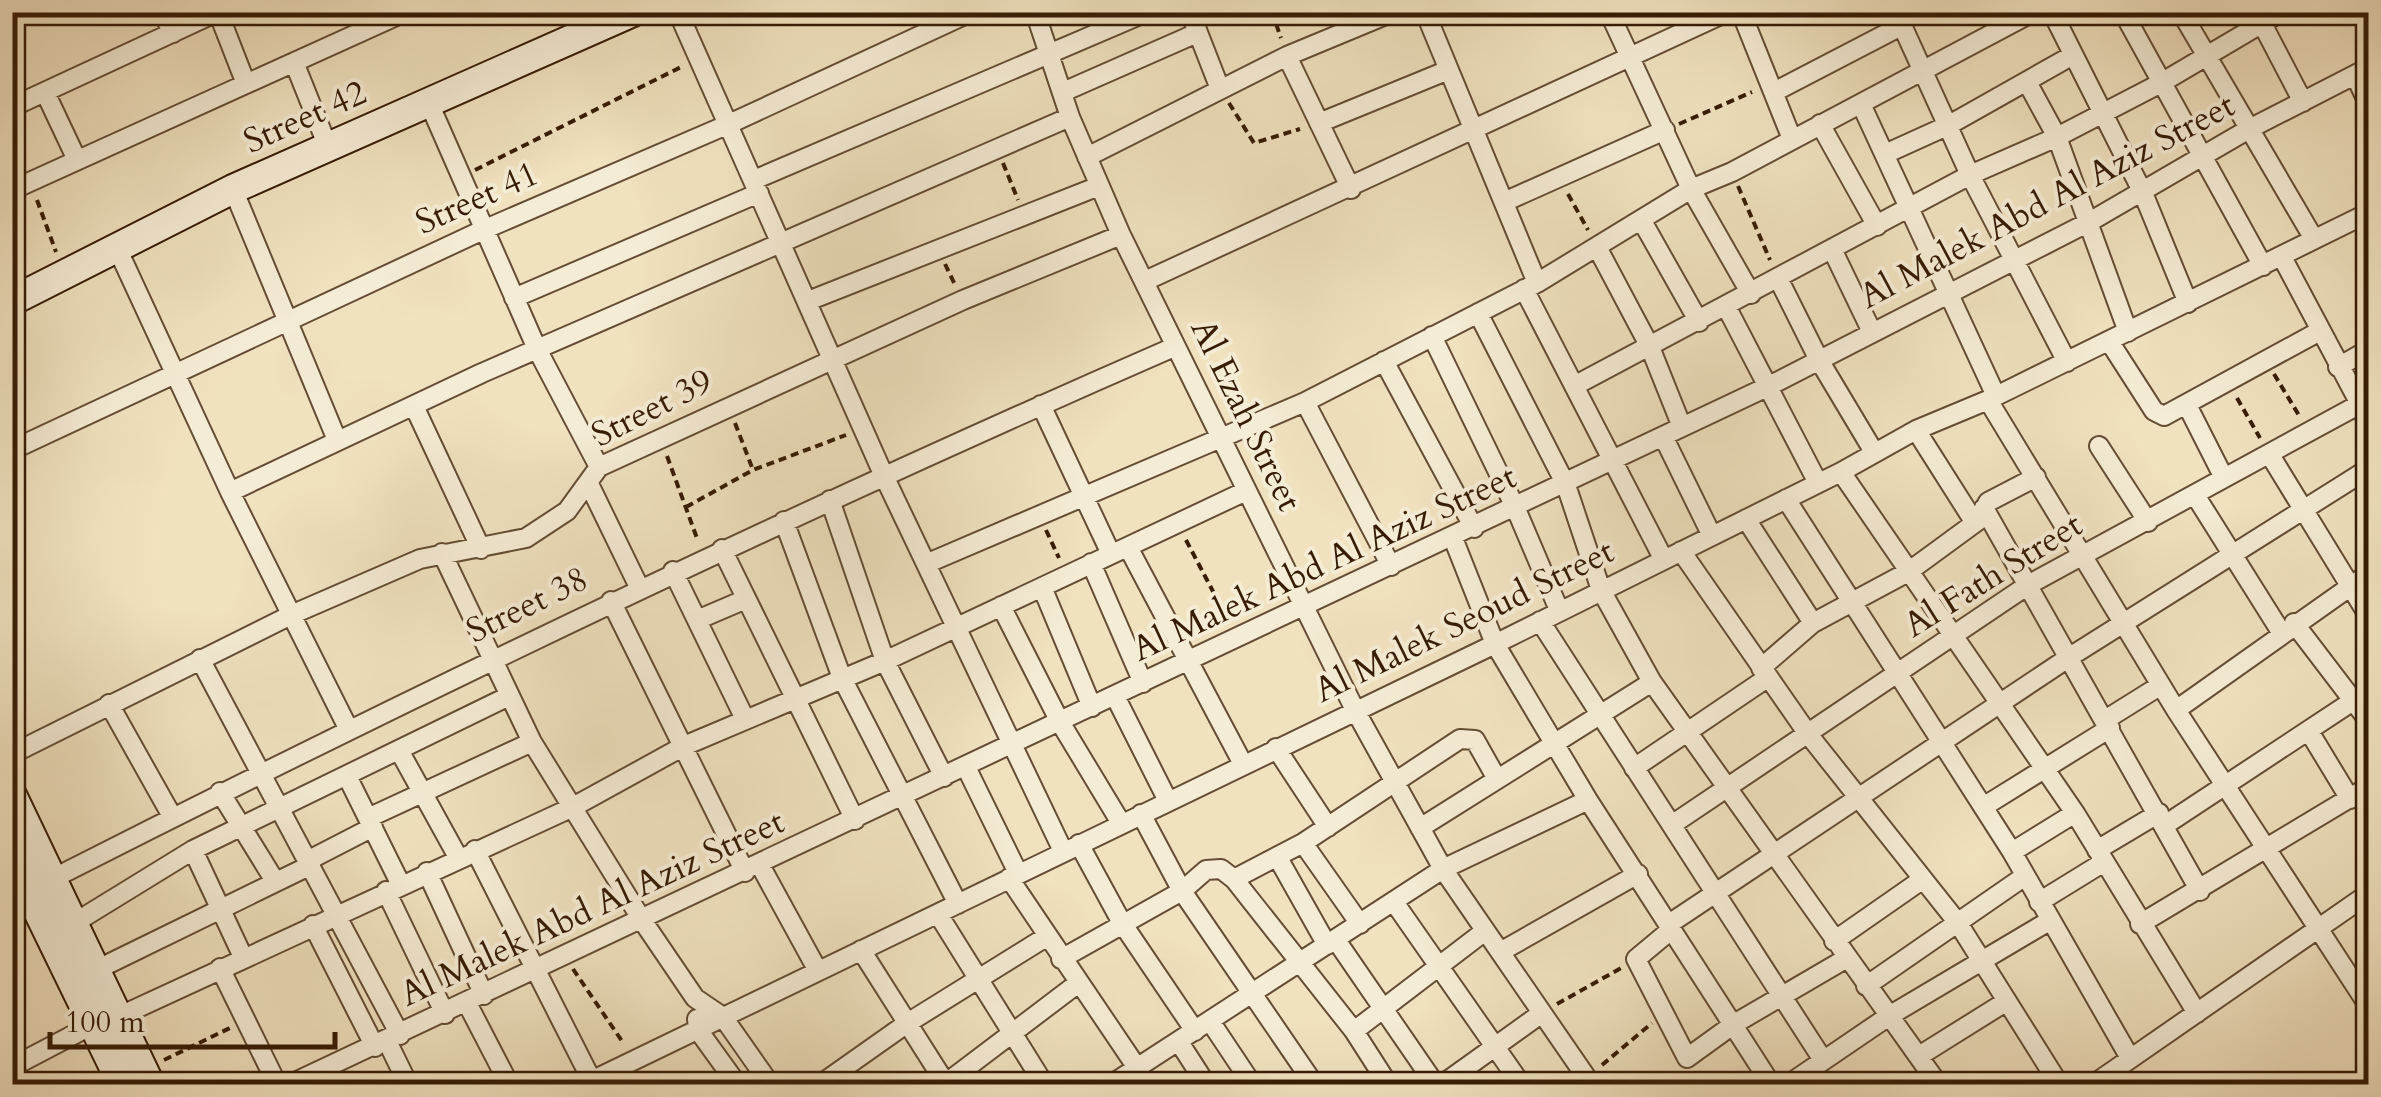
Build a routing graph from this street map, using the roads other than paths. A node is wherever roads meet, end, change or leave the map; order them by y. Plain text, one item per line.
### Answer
1 (162, 12) edge
2 (218, 12) edge
3 (405, 12) edge
4 (633, 12) edge
5 (678, 12) edge
6 (971, 12) edge
7 (1035, 12) edge
8 (1148, 12) edge
9 (1190, 12) edge
10 (1393, 12) edge
11 (1426, 12) edge
12 (1609, 12) edge
13 (1728, 12) edge
14 (1741, 12) edge
15 (2033, 12) edge
16 (2052, 12) edge
17 (2123, 12) edge
18 (2180, 12) edge
19 (2281, 12) edge
20 (2259, 18) edge
21 (1898, 19) edge
22 (173, 33) junction
23 (1197, 33) junction
24 (1050, 53) junction
25 (2072, 55) junction
26 (1287, 56) junction
27 (2209, 56) junction
28 (1628, 60) junction
29 (294, 62) junction
30 (1446, 71) junction
31 (1924, 72) junction
32 (2362, 72) edge
33 (2027, 82) junction
34 (2161, 83) junction
35 (246, 84) junction
36 (1220, 89) junction
37 (45, 92) junction
38 (1063, 92) junction
39 (1774, 92) junction
40 (2303, 102) junction
41 (429, 103) junction
42 (2368, 103) edge
43 (1861, 104) junction
44 (12, 107) edge
45 (2104, 112) junction
46 (1070, 117) junction
47 (1319, 123) junction
48 (729, 124) junction
49 (1820, 124) junction
50 (1948, 125) junction
51 (2250, 129) junction
52 (1665, 130) junction
53 (1474, 131) junction
54 (2058, 137) junction
55 (1792, 139) junction
56 (328, 147) junction
57 (1884, 154) junction
58 (1087, 156) junction
59 (2201, 158) junction
60 (78, 160) junction
61 (1970, 175) junction
62 (21, 186) edge
63 (756, 186) junction
64 (1099, 186) junction
65 (1351, 189) junction
66 (1692, 189) junction
67 (233, 190) junction
68 (2143, 193) junction
69 (1504, 202) junction
70 (1910, 210) junction
71 (2368, 214) edge
72 (1642, 222) junction
73 (2091, 222) junction
74 (1877, 226) junction
75 (482, 230) junction
76 (1121, 235) junction
77 (2314, 239) junction
78 (782, 243) junction
79 (1597, 247) junction
80 (117, 248) junction
81 (1832, 249) junction
82 (2282, 257) junction
83 (2013, 262) junction
84 (2263, 266) junction
85 (1778, 278) junction
86 (1145, 281) junction
87 (1530, 286) junction
88 (1751, 294) junction
89 (1948, 295) junction
90 (514, 298) junction
91 (12, 301) edge
92 (808, 301) junction
93 (2188, 303) junction
94 (1727, 308) junction
95 (1478, 313) junction
96 (286, 322) junction
97 (1698, 322) junction
98 (1872, 332) junction
99 (2128, 332) junction
100 (2318, 332) junction
101 (1432, 336) junction
102 (2109, 341) junction
103 (1174, 347) junction
104 (1650, 347) junction
105 (538, 349) junction
106 (2368, 350) edge
107 (834, 358) junction
108 (1819, 360) junction
109 (1384, 361) junction
110 (2067, 362) junction
111 (2338, 367) junction
112 (176, 375) junction
113 (1574, 386) junction
114 (1769, 386) junction
115 (1992, 398) junction
116 (1305, 402) junction
117 (1041, 405) junction
118 (414, 406) junction
119 (2188, 406) junction
120 (2364, 412) edge
121 (1682, 428) junction
122 (1916, 430) junction
123 (1663, 436) junction
124 (1218, 438) junction
125 (336, 440) junction
126 (2099, 446) dead end
127 (12, 450) edge
128 (1874, 452) junction
129 (2270, 455) junction
130 (1613, 460) junction
131 (599, 467) junction
132 (2368, 469) edge
133 (1841, 472) junction
134 (884, 476) junction
135 (2036, 476) junction
136 (2224, 478) junction
137 (1818, 483) junction
138 (589, 484) junction
139 (1566, 486) junction
140 (1246, 490) junction
141 (230, 492) junction
142 (2195, 495) junction
143 (1085, 498) junction
144 (1786, 499) junction
145 (830, 500) junction
146 (1516, 509) junction
147 (2306, 512) junction
148 (1980, 515) junction
149 (1746, 519) junction
150 (784, 521) junction
151 (2148, 522) junction
152 (1474, 528) junction
153 (1712, 536) junction
154 (1453, 538) junction
155 (482, 548) junction
156 (722, 549) junction
157 (1119, 550) junction
158 (1682, 551) junction
159 (442, 553) junction
160 (2084, 554) junction
161 (2233, 557) junction
162 (1664, 560) junction
163 (1092, 562) junction
164 (928, 564) junction
165 (1391, 566) junction
166 (674, 571) junction
167 (1908, 572) junction
168 (2368, 574) edge
169 (2028, 585) junction
170 (640, 587) junction
171 (1042, 587) junction
172 (2349, 587) junction
173 (1601, 590) junction
174 (746, 599) junction
175 (1849, 600) junction
176 (610, 601) junction
177 (1001, 606) junction
178 (1306, 607) junction
179 (1559, 610) junction
180 (2368, 614) edge
181 (291, 615) junction
182 (697, 620) junction
183 (1540, 621) junction
184 (1813, 623) junction
185 (2126, 624) junction
186 (958, 626) junction
187 (2287, 628) junction
188 (1952, 632) junction
189 (1495, 644) junction
190 (2068, 658) junction
191 (200, 659) junction
192 (491, 659) junction
193 (886, 661) junction
194 (1189, 661) junction
195 (1764, 673) junction
196 (1896, 674) junction
197 (842, 678) junction
198 (1652, 682) junction
199 (1143, 683) junction
200 (2161, 686) junction
201 (509, 696) junction
202 (1116, 696) junction
203 (2362, 696) edge
204 (796, 699) junction
205 (108, 704) junction
206 (2000, 706) junction
207 (1092, 708) junction
208 (1356, 710) junction
209 (2176, 710) junction
210 (1600, 715) junction
211 (745, 719) junction
212 (2368, 720) edge
213 (1060, 722) junction
214 (2108, 724) junction
215 (348, 728) junction
216 (1687, 733) junction
217 (2310, 733) junction
218 (1808, 734) junction
219 (532, 742) junction
220 (1554, 743) junction
221 (1942, 743) junction
222 (1014, 744) junction
223 (684, 746) junction
224 (1276, 748) junction
225 (400, 752) junction
226 (12, 754) edge
227 (1244, 764) junction
228 (966, 767) junction
229 (1634, 768) junction
230 (2042, 768) junction
231 (261, 773) junction
232 (347, 776) junction
233 (944, 778) junction
234 (1498, 779) junction
235 (1395, 782) junction
236 (1725, 788) junction
237 (2226, 788) junction
238 (421, 791) junction
239 (220, 792) junction
240 (2363, 793) edge
241 (12, 796) edge
242 (902, 796) junction
243 (1862, 797) junction
244 (1588, 800) junction
245 (1168, 801) junction
246 (573, 807) junction
247 (1983, 807) junction
248 (280, 808) junction
249 (2075, 812) junction
250 (1142, 814) junction
251 (172, 818) junction
252 (2162, 819) junction
253 (855, 820) junction
254 (370, 823) junction
255 (1122, 824) junction
256 (1673, 824) junction
257 (241, 826) junction
258 (1328, 826) junction
259 (1420, 828) junction
260 (1303, 843) junction
261 (1071, 848) junction
262 (2266, 849) junction
263 (193, 850) junction
264 (2012, 852) junction
265 (467, 855) junction
266 (1775, 856) junction
267 (2100, 856) junction
268 (12, 858) edge
269 (1278, 858) junction
270 (310, 862) junction
271 (752, 869) junction
272 (1443, 869) junction
273 (427, 872) junction
274 (1638, 874) junction
275 (1014, 876) junction
276 (2025, 876) junction
277 (1234, 879) junction
278 (1923, 879) junction
279 (50, 880) junction
280 (276, 882) junction
281 (394, 888) junction
282 (1182, 891) junction
283 (2200, 891) junction
284 (1717, 894) junction
285 (2368, 894) edge
286 (1394, 902) junction
287 (2039, 902) junction
288 (958, 904) junction
289 (220, 908) junction
290 (23, 911) edge
291 (338, 914) junction
292 (938, 914) junction
293 (642, 920) junction
294 (2049, 921) junction
295 (1122, 923) junction
296 (1958, 923) junction
297 (1360, 924) junction
298 (2140, 924) junction
299 (71, 925) junction
300 (313, 925) junction
301 (1671, 927) junction
302 (2317, 930) junction
303 (1486, 931) junction
304 (1046, 937) junction
305 (1834, 941) junction
306 (1331, 942) junction
307 (861, 950) junction
308 (1500, 952) junction
309 (242, 958) junction
310 (1847, 958) junction
311 (1061, 960) junction
312 (1980, 961) junction
313 (1297, 964) junction
314 (1440, 966) junction
315 (220, 968) junction
316 (96, 970) junction
317 (818, 970) junction
318 (534, 972) junction
319 (980, 978) junction
320 (1077, 984) junction
321 (1866, 986) junction
322 (1251, 995) junction
323 (1782, 996) junction
324 (695, 998) junction
325 (476, 999) junction
326 (2007, 1002) junction
327 (2368, 1005) edge
328 (1384, 1008) junction
329 (1542, 1013) junction
330 (2197, 1013) junction
331 (444, 1014) junction
332 (1889, 1016) junction
333 (723, 1017) junction
334 (105, 1021) junction
335 (906, 1024) junction
336 (1734, 1024) junction
337 (1202, 1026) junction
338 (698, 1030) junction
339 (1354, 1032) junction
340 (1012, 1034) junction
341 (387, 1041) junction
342 (1179, 1042) junction
343 (1493, 1045) junction
344 (1919, 1056) junction
345 (2130, 1058) junction
346 (1823, 1060) junction
347 (12, 1067) edge
348 (1138, 1068) junction
349 (2368, 1078) edge
350 (138, 1080) edge
351 (2106, 1081) edge
352 (1585, 1082) edge
353 (589, 1083) edge
354 (278, 1084) edge
355 (291, 1084) edge
356 (408, 1084) edge
357 (510, 1084) edge
358 (736, 1084) edge
359 (770, 1084) edge
360 (821, 1084) edge
361 (945, 1084) edge
362 (1044, 1084) edge
363 (1112, 1084) edge
364 (1148, 1084) edge
365 (1206, 1084) edge
366 (1252, 1084) edge
367 (1314, 1084) edge
368 (1388, 1084) edge
369 (1435, 1084) edge
370 (1443, 1084) edge
371 (1521, 1084) edge
372 (1771, 1084) edge
373 (1788, 1084) edge
374 (1938, 1084) edge
375 (2059, 1084) edge
376 (2360, 1084) edge

1 - 22 street
2 - 22 street
2 - 35 street
3 - 29 street
4 - 41 main road, Street 42
5 - 48 street
6 - 48 street, Street 41
7 - 24 street, Al Ezah Street
8 - 24 street
9 - 23 street
10 - 26 street
11 - 30 street
12 - 28 street
13 - 28 street
14 - 39 street
15 - 31 street
16 - 25 street
17 - 34 street
18 - 27 street
19 - 20 street
20 - 27 street
20 - 40 street
21 - 31 street
21 - 39 street
22 - 37 street
23 - 36 street
23 - 38 street
24 - 38 street, Al Ezah Street
24 - 63 street
25 - 33 street
25 - 45 street
26 - 36 street
26 - 47 street
27 - 34 street
27 - 51 street
28 - 52 street
28 - 53 street
29 - 35 street
29 - 56 street
30 - 47 street
30 - 53 street
31 - 43 street
31 - 50 street
32 - 40 street, Al Malek Abd Al Aziz Street
32 - 42 street
33 - 50 street
33 - 54 street
34 - 45 street
34 - 59 street
35 - 60 street
36 - 58 street
37 - 44 street
37 - 60 street
38 - 46 street, Al Ezah Street
39 - 55 street
40 - 51 street, Al Malek Abd Al Aziz Street
41 - 56 main road, Street 42
41 - 75 street
43 - 49 street
43 - 57 street
45 - 54 street
45 - 68 street
46 - 58 street, Al Ezah Street
46 - 78 street
47 - 65 street
48 - 63 street
48 - 75 street, Street 41
49 - 55 street
49 - 74 street
50 - 57 street
50 - 61 street
51 - 59 street, Al Malek Abd Al Aziz Street
51 - 77 street
52 - 66 street
52 - 69 street
53 - 65 street
53 - 69 street
54 - 61 street
54 - 73 street
55 - 66 street
56 - 67 main road, Street 42
57 - 70 street
58 - 64 street, Al Ezah Street
59 - 68 street, Al Malek Abd Al Aziz Street
59 - 84 street
60 - 62 street
61 - 70 street
61 - 83 street
63 - 78 street
63 - 90 street
64 - 76 street, Al Ezah Street
64 - 92 street
65 - 86 street
66 - 72 street
66 - 88 street
67 - 80 main road, Street 42
67 - 96 street
68 - 73 street, Al Malek Abd Al Aziz Street
68 - 93 street
69 - 87 street
70 - 74 street
70 - 89 street
71 - 77 street, Al Malek Seoud Street
72 - 79 street
72 - 97 street
73 - 83 street, Al Malek Abd Al Aziz Street
73 - 99 street
74 - 81 street
75 - 90 street
75 - 96 street, Street 41
76 - 86 street, Al Ezah Street
76 - 107 street, Street 39
77 - 82 street, Al Malek Seoud Street
78 - 92 street
78 - 105 street
79 - 87 street
79 - 104 street
80 - 91 main road, Street 42
80 - 112 street
81 - 85 street
81 - 98 street
82 - 84 street, Al Malek Seoud Street
82 - 100 street
83 - 89 street, Al Malek Abd Al Aziz Street
83 - 110 street
84 - 93 street, Al Malek Seoud Street
85 - 88 street
85 - 108 street
86 - 103 street, Al Ezah Street
87 - 95 street
87 - 113 street
88 - 94 street
89 - 98 street, Al Malek Abd Al Aziz Street
89 - 115 street
90 - 105 street
92 - 107 street
93 - 99 street, Al Malek Seoud Street
94 - 97 street
94 - 114 street
95 - 101 street
95 - 139 street
96 - 112 street, Street 41
96 - 125 street
97 - 104 street
98 - 108 street, Al Malek Abd Al Aziz Street
99 - 102 street, Al Malek Seoud Street
100 - 111 street
100 - 119 street
101 - 109 street
101 - 146 street
102 - 110 street, Al Malek Seoud Street
102 - 119 street
103 - 117 street, Street 38
103 - 124 street, Al Ezah Street
104 - 113 street
104 - 121 street
105 - 118 street
105 - 131 street
106 - 111 street
107 - 131 street, Street 39
107 - 134 street
108 - 114 street, Al Malek Abd Al Aziz Street
108 - 128 street
109 - 116 street
109 - 152 street
110 - 115 street, Al Malek Seoud Street
111 - 120 street
112 - 127 street, Street 41
112 - 141 street
113 - 130 street
114 - 121 street, Al Malek Abd Al Aziz Street
114 - 137 street
115 - 122 street, Al Malek Seoud Street
115 - 135 street
116 - 124 street
116 - 165 street
117 - 134 street, Street 38
117 - 143 street
118 - 125 street
118 - 155 street
119 - 136 street
120 - 129 street, Al Fath Street
121 - 123 street, Al Malek Abd Al Aziz Street
122 - 128 street, Al Malek Seoud Street
122 - 148 street
123 - 130 street, Al Malek Abd Al Aziz Street
123 - 153 street
124 - 140 street, Al Ezah Street
124 - 143 street
125 - 141 street
126 - 151 street
128 - 133 street, Al Malek Seoud Street
129 - 136 street, Al Fath Street
129 - 147 street
130 - 139 street, Al Malek Abd Al Aziz Street
130 - 162 street
131 - 138 street, Street 39
132 - 147 street
133 - 137 street, Al Malek Seoud Street
133 - 167 street
134 - 145 street, Street 38
134 - 164 street
135 - 148 street
135 - 160 street
136 - 142 street, Al Fath Street
137 - 144 street, Al Malek Seoud Street
138 - 155 street, Street 39
138 - 170 street
139 - 146 street, Al Malek Abd Al Aziz Street
139 - 173 street
140 - 157 street
140 - 178 street, Al Ezah Street
141 - 181 street
142 - 151 street, Al Fath Street
142 - 161 street
143 - 157 street
143 - 164 street
144 - 149 street, Al Malek Seoud Street
144 - 175 street
145 - 150 street, Street 38
145 - 193 street
146 - 152 street, Al Malek Abd Al Aziz Street
146 - 179 street
147 - 161 street
147 - 172 street
148 - 167 street
148 - 169 street
149 - 153 street, Al Malek Seoud Street
149 - 184 street
150 - 156 street, Street 38
150 - 197 street
151 - 160 street, Al Fath Street
152 - 154 street, Al Malek Abd Al Aziz Street
153 - 158 street, Al Malek Seoud Street
154 - 165 street, Al Malek Abd Al Aziz Street
154 - 189 street
155 - 159 street, Street 39
156 - 166 street, Street 38
156 - 174 street
157 - 163 street
157 - 194 street
158 - 162 street, Al Malek Seoud Street
158 - 195 street
159 - 181 street, Street 39
159 - 192 street
160 - 169 street, Al Fath Street
160 - 185 street
161 - 185 street
161 - 187 street
162 - 173 street, Al Malek Seoud Street
163 - 171 street
163 - 199 street
164 - 186 street
165 - 178 street, Al Malek Abd Al Aziz Street
166 - 170 street, Street 38
166 - 182 street
167 - 175 street
167 - 188 street
168 - 172 street
169 - 188 street, Al Fath Street
169 - 190 street
170 - 176 street, Street 38
171 - 177 street
171 - 207 street
172 - 180 street
172 - 187 street
173 - 179 street, Al Malek Seoud Street
173 - 198 street
174 - 182 street
174 - 204 street
175 - 184 street
175 - 196 street
176 - 192 street, Street 38
176 - 223 street
177 - 186 street
177 - 213 street
178 - 194 street, Al Malek Abd Al Aziz Street
178 - 208 street, Al Ezah Street
179 - 183 street, Al Malek Seoud Street
181 - 191 street, Street 39
181 - 215 street
182 - 211 street
183 - 189 street, Al Malek Seoud Street
183 - 210 street
184 - 195 street
185 - 190 street
185 - 200 street
186 - 193 street
186 - 222 street
187 - 203 street
187 - 209 street
188 - 196 street, Al Fath Street
188 - 206 street
189 - 208 street, Al Malek Seoud Street
189 - 220 street
190 - 206 street
190 - 214 street
191 - 205 street, Street 39
191 - 231 street
192 - 201 street
192 - 215 street, Street 38
193 - 197 street
193 - 233 street
194 - 199 street, Al Malek Abd Al Aziz Street
194 - 227 street
195 - 216 street
195 - 218 street
196 - 218 street, Al Fath Street
196 - 221 street
197 - 204 street
197 - 242 street
198 - 210 street
198 - 216 street
199 - 202 street, Al Malek Abd Al Aziz Street
200 - 209 street
200 - 214 street
201 - 219 street
201 - 225 street
202 - 207 street, Al Malek Abd Al Aziz Street
202 - 245 street
203 - 212 street
203 - 217 street
204 - 211 street
204 - 253 street
205 - 226 street, Street 39
205 - 251 street
206 - 221 street
206 - 230 street
207 - 213 street, Al Malek Abd Al Aziz Street
208 - 224 street, Al Malek Seoud Street
208 - 235 street, Al Ezah Street
209 - 237 street
210 - 220 street
210 - 229 street
211 - 223 street
213 - 222 street, Al Malek Abd Al Aziz Street
213 - 255 street
214 - 230 street
214 - 252 street
215 - 231 street, Street 38
216 - 229 street
216 - 236 street
217 - 237 street
217 - 240 street
218 - 236 street, Al Fath Street
218 - 243 street
219 - 238 street
219 - 246 street
220 - 234 street
220 - 244 street
221 - 243 street
221 - 247 street
222 - 228 street, Al Malek Abd Al Aziz Street
222 - 261 street
223 - 246 street
223 - 271 street
224 - 227 street, Al Malek Seoud Street
224 - 258 street
225 - 232 street
225 - 238 street
227 - 245 street, Al Malek Seoud Street
228 - 233 street, Al Malek Abd Al Aziz Street
228 - 275 street
229 - 256 street
230 - 247 street
230 - 249 street
231 - 239 street, Street 38
231 - 248 street
232 - 248 street
232 - 254 street
233 - 242 street, Al Malek Abd Al Aziz Street
234 - 235 street
234 - 259 street
235 - 258 street
235 - 259 street, Al Ezah Street
236 - 256 street, Al Fath Street
236 - 266 street
237 - 252 street
237 - 262 street
238 - 254 street
238 - 265 street
239 - 251 street, Street 38
239 - 257 street
240 - 262 street
241 - 279 main road
242 - 253 street, Al Malek Abd Al Aziz Street
242 - 288 street
243 - 266 street
243 - 278 street
244 - 272 street
244 - 274 street
245 - 250 street, Al Malek Seoud Street
246 - 265 street
246 - 293 street
247 - 264 street
248 - 257 street
248 - 270 street
249 - 264 street
249 - 267 street
250 - 255 street, Al Malek Seoud Street
250 - 282 street
251 - 279 street, Street 38
252 - 267 street
252 - 283 street
253 - 271 street, Al Malek Abd Al Aziz Street
254 - 270 street
254 - 281 street
255 - 261 street, Al Malek Seoud Street
256 - 284 street
257 - 263 street
257 - 280 street
258 - 260 street
259 - 272 street, Al Ezah Street
260 - 269 street
260 - 297 street
261 - 275 street, Al Malek Seoud Street
261 - 295 street
262 - 283 street
262 - 302 street
263 - 289 street
263 - 299 street
264 - 276 street
265 - 273 street
265 - 318 street
266 - 284 street
266 - 305 street
267 - 287 street
267 - 298 street
268 - 290 main road
269 - 277 street
269 - 306 street
270 - 280 street
270 - 291 street
271 - 293 street, Al Malek Abd Al Aziz Street
271 - 317 street
272 - 286 street
272 - 303 street, Al Ezah Street
273 - 281 street
273 - 325 street
274 - 301 street
274 - 308 street
275 - 288 street, Al Malek Seoud Street
275 - 304 street
276 - 287 street
276 - 296 street
277 - 282 street
277 - 313 street
278 - 296 street
278 - 305 street
279 - 299 main road
280 - 289 street
281 - 291 street
281 - 331 street
282 - 295 street
282 - 322 street
283 - 298 street
284 - 301 street
284 - 323 street
285 - 302 street
286 - 297 street
286 - 314 street
287 - 294 street
288 - 292 street, Al Malek Seoud Street
289 - 309 street
289 - 316 street
290 - 334 main road
291 - 300 street
291 - 341 street
292 - 307 street, Al Malek Seoud Street
292 - 319 street
293 - 318 street, Al Malek Abd Al Aziz Street
293 - 324 street
294 - 312 street
294 - 345 street
295 - 311 street
295 - 337 street
296 - 312 street
296 - 321 street
297 - 306 street
298 - 330 street
299 - 316 main road
300 - 309 street
300 - 341 street
301 - 336 street
301 - 336 street
302 - 327 street
302 - 330 street
303 - 308 street, Al Ezah Street
303 - 314 street
304 - 311 street
304 - 319 street
305 - 310 street
306 - 313 street
306 - 328 street
307 - 317 street, Al Malek Seoud Street
307 - 335 street
308 - 329 street, Al Ezah Street
309 - 315 street
310 - 321 street
310 - 323 street
311 - 320 street
312 - 326 street
312 - 332 street
313 - 322 street
313 - 339 street
314 - 328 street
314 - 343 street
315 - 334 street
315 - 354 street
316 - 334 main road
317 - 333 street, Al Malek Seoud Street
318 - 325 street, Al Malek Abd Al Aziz Street
318 - 353 street
319 - 335 street
319 - 340 street
320 - 340 street
320 - 348 street
321 - 332 street
322 - 337 street
322 - 367 street
323 - 336 street
323 - 346 street
324 - 333 street
324 - 338 street
325 - 331 street, Al Malek Abd Al Aziz Street
325 - 357 street
326 - 344 street
326 - 375 street
328 - 339 street
328 - 369 street
329 - 343 street
329 - 352 street, Al Ezah Street
330 - 345 street
331 - 341 street, Al Malek Abd Al Aziz Street
332 - 344 street
332 - 346 street
333 - 338 street, Al Malek Seoud Street
333 - 359 street
334 - 347 street
334 - 350 main road
335 - 360 street
335 - 361 street
336 - 372 street
337 - 342 street
337 - 366 street
338 - 353 street, Al Malek Seoud Street
338 - 358 street
339 - 368 street
340 - 361 street
340 - 362 street
341 - 355 street, Al Malek Abd Al Aziz Street
341 - 356 street
342 - 348 street
342 - 365 street
343 - 370 street
343 - 371 street
344 - 374 street
345 - 351 street
346 - 373 street
348 - 363 street
348 - 364 street
349 - 376 street

